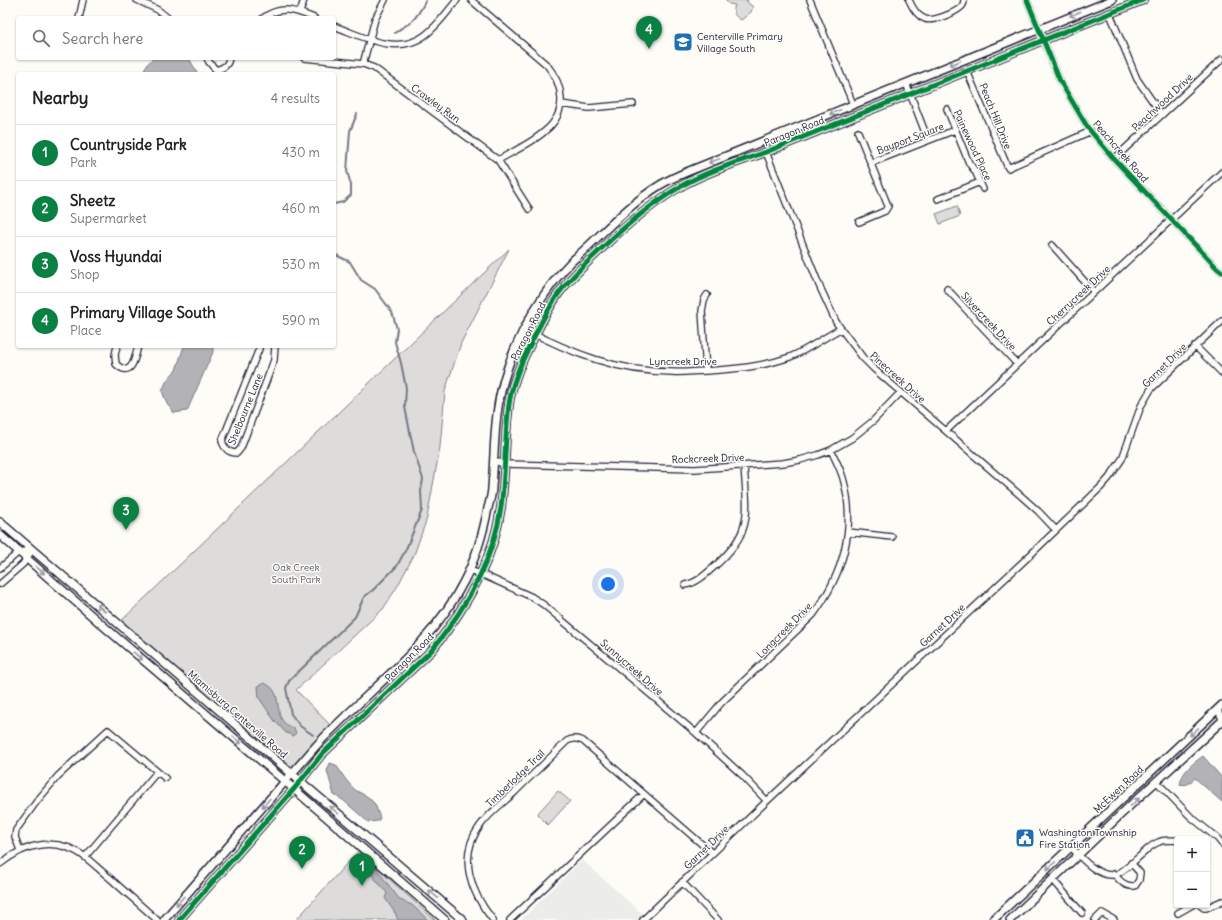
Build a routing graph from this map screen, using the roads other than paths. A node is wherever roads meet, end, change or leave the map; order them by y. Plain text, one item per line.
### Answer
1 (83, 0) edge
2 (137, 0) edge
3 (304, 0) edge
4 (385, 0) edge
5 (457, 0) edge
6 (471, 0) edge
7 (810, 0) edge
8 (909, 0) edge
9 (964, 0) edge
10 (1027, 0) edge
11 (1112, 0) edge
12 (1143, 0) edge
13 (300, 12) junction
14 (1110, 14) junction
15 (80, 16) edge
16 (166, 16) edge
17 (266, 16) edge
18 (309, 16) edge
19 (336, 27) edge
20 (1038, 29) junction
21 (370, 39) junction
22 (1043, 40) junction
23 (1222, 59) edge
24 (208, 60) edge
25 (228, 60) edge
26 (324, 60) edge
27 (363, 64) junction
28 (967, 71) junction
29 (216, 72) edge
30 (906, 83) junction
31 (909, 94) junction
32 (561, 104) junction
33 (633, 104) dead end
34 (853, 104) junction
35 (947, 109) dead end
36 (1162, 115) junction
37 (955, 130) junction
38 (1091, 131) junction
39 (858, 132) dead end
40 (928, 140) junction
41 (766, 152) junction
42 (1114, 159) junction
43 (498, 160) junction
44 (871, 163) junction
45 (1222, 172) edge
46 (980, 182) junction
47 (984, 189) dead end
48 (938, 199) dead end
49 (529, 209) dead end
50 (1170, 220) junction
51 (860, 222) dead end
52 (1052, 245) dead end
53 (1222, 272) edge
54 (947, 289) dead end
55 (1094, 292) junction
56 (707, 295) dead end
57 (1222, 321) edge
58 (525, 329) junction
59 (840, 329) junction
60 (535, 334) junction
61 (1196, 346) junction
62 (117, 348) edge
63 (138, 348) edge
64 (259, 348) edge
65 (275, 348) edge
66 (1017, 364) junction
67 (706, 371) junction
68 (1222, 373) edge
69 (900, 392) junction
70 (946, 431) junction
71 (831, 450) junction
72 (494, 461) junction
73 (505, 464) junction
74 (744, 466) junction
75 (0, 522) edge
76 (1056, 530) junction
77 (848, 532) junction
78 (0, 536) edge
79 (892, 537) dead end
80 (32, 550) junction
81 (20, 552) junction
82 (27, 559) junction
83 (0, 568) edge
84 (469, 570) junction
85 (481, 574) junction
86 (0, 584) edge
87 (685, 585) dead end
88 (186, 682) junction
89 (179, 691) junction
90 (1220, 708) edge
91 (1222, 720) edge
92 (696, 734) junction
93 (157, 772) junction
94 (292, 774) junction
95 (165, 778) dead end
96 (300, 781) junction
97 (285, 782) junction
98 (1156, 782) junction
99 (294, 789) junction
100 (644, 794) junction
101 (767, 801) junction
102 (1174, 840) edge
103 (1222, 844) edge
104 (1071, 847) junction
105 (20, 850) junction
106 (712, 853) junction
107 (1078, 855) junction
108 (85, 857) junction
109 (1131, 863) junction
110 (0, 864) edge
111 (402, 867) junction
112 (1114, 874) junction
113 (394, 876) junction
114 (1053, 880) junction
115 (682, 882) junction
116 (1222, 901) edge
117 (1210, 906) edge
118 (1187, 908) edge
119 (1082, 913) dead end
120 (1178, 913) dead end
121 (157, 920) edge
122 (164, 920) edge
123 (179, 920) edge
124 (445, 920) edge
125 (463, 920) edge
126 (493, 920) edge
127 (510, 920) edge
128 (643, 920) edge
129 (718, 920) edge
130 (993, 920) edge
131 (1010, 920) edge
132 (1095, 920) edge
133 (1114, 920) edge

1 - 15 street
2 - 16 street
3 - 13 street
4 - 21 street
5 - 21 street
6 - 32 street
7 - 34 street
8 - 9 street
10 - 20 street, Peachcreek Road
11 -> 20 street, Paragon Road
12 - 14 street, Paragon Road
13 - 17 street
13 - 18 street
14 - 22 street, Paragon Road
14 - 36 street
19 - 21 street
20 - 22 street, Peachcreek Road
20 -> 30 street, Paragon Road
21 - 27 street
22 - 28 street, Paragon Road
22 - 38 street, Peachcreek Road
23 - 36 street, Peachwood Drive
24 - 29 street
25 - 29 street
26 - 27 street, Crawley Run
27 - 43 street, Crawley Run
28 - 31 street, Paragon Road
28 - 38 street, Peach Hill Drive
30 - 31 street
30 - 34 street, Paragon Road
31 - 40 street
31 - 41 street, Paragon Road
32 - 33 street
32 - 43 street
34 -> 58 street, Paragon Road
35 - 37 street, Painewood Place
36 - 42 street, Peachwood Drive
37 - 40 street, Bayport Square
37 - 46 street, Painewood Place
38 - 42 street, Peachcreek Road
39 - 44 street
40 - 44 street, Bayport Square
41 - 59 street, Pinecreek Drive
41 - 60 street, Paragon Road
42 - 50 street, Peachcreek Road
43 - 49 street, Crawley Run
44 - 51 street
45 - 50 street, Cherrycreek Drive
46 - 47 street, Painewood Place
46 - 48 street
50 - 53 street, Peachcreek Road
50 - 55 street, Cherrycreek Drive
52 - 55 street
54 - 66 street, Silvercreek Drive
55 - 66 street, Cherrycreek Drive
56 - 67 street
57 - 61 street, Garnet Drive
58 - 60 street, Lyncreek Drive
58 - 72 street, Paragon Road
59 - 67 street, Lyncreek Drive
59 - 69 street, Pinecreek Drive
60 - 67 street, Lyncreek Drive
60 - 73 street, Paragon Road
61 - 68 street
61 - 76 street, Garnet Drive
62 - 63 street
64 - 65 street, Shelbourne Lane
66 - 70 street, Cherrycreek Drive
69 - 70 street, Pinecreek Drive
69 - 71 street, Rockcreek Drive
70 - 76 street, Pinecreek Drive
71 - 74 street, Rockcreek Drive
71 - 77 street, Longcreek Drive
72 - 73 street, Rockcreek Drive
72 - 84 street, Paragon Road
73 - 74 street, Rockcreek Drive
73 - 85 street, Paragon Road
74 - 87 street
75 - 80 street, Miamisburg Centerville Road
76 - 101 street, Garnet Drive
77 - 79 street
77 - 92 street, Longcreek Drive
78 - 81 street, Miamisburg Centerville Road
80 - 81 street
80 - 82 street
88 -> 80 street, Miamisburg Centerville Road
81 - 82 street, Miamisburg Centerville Road
81 - 83 street
82 - 86 street
82 -> 89 street, Miamisburg Centerville Road
84 - 85 street, Sunnycreek Drive
84 - 94 street, Paragon Road
85 - 92 street, Sunnycreek Drive
85 - 96 street, Paragon Road
88 - 89 street
88 - 94 street, Miamisburg Centerville Road
89 -> 97 street, Miamisburg Centerville Road
90 - 91 street
90 -> 104 street, McEwen Road
91 - 98 street, McEwen Road
92 - 101 street, Sunnycreek Drive
93 - 95 street
93 - 105 street
93 - 108 street
94 - 96 street, Miamisburg Centerville Road
94 - 97 street, Paragon Road
96 - 99 street, Paragon Road
111 -> 96 street, Miamisburg Centerville Road
97 - 99 street, Miamisburg Centerville Road
97 -> 122 street, Paragon Road
98 - 103 street
107 -> 98 street, McEwen Road
99 - 113 street, Miamisburg Centerville Road
99 - 123 street, Paragon Road
100 - 106 street, Timberlodge Trail
100 - 126 street, Timberlodge Trail
100 - 127 street
101 - 106 street, Garnet Drive
102 - 109 street
104 - 107 street
104 -> 130 street, McEwen Road
105 - 108 street
105 - 110 street
106 - 115 street, Garnet Drive
107 - 112 street
107 - 114 street, McEwen Road
108 - 121 street
109 - 112 street
109 - 112 street
111 - 113 street
125 -> 111 street, Miamisburg Centerville Road
113 - 124 street, Miamisburg Centerville Road
114 - 119 street
114 - 131 street, McEwen Road
115 - 128 street, Garnet Drive
115 - 129 street
116 - 117 street
118 - 120 street
132 - 133 street

